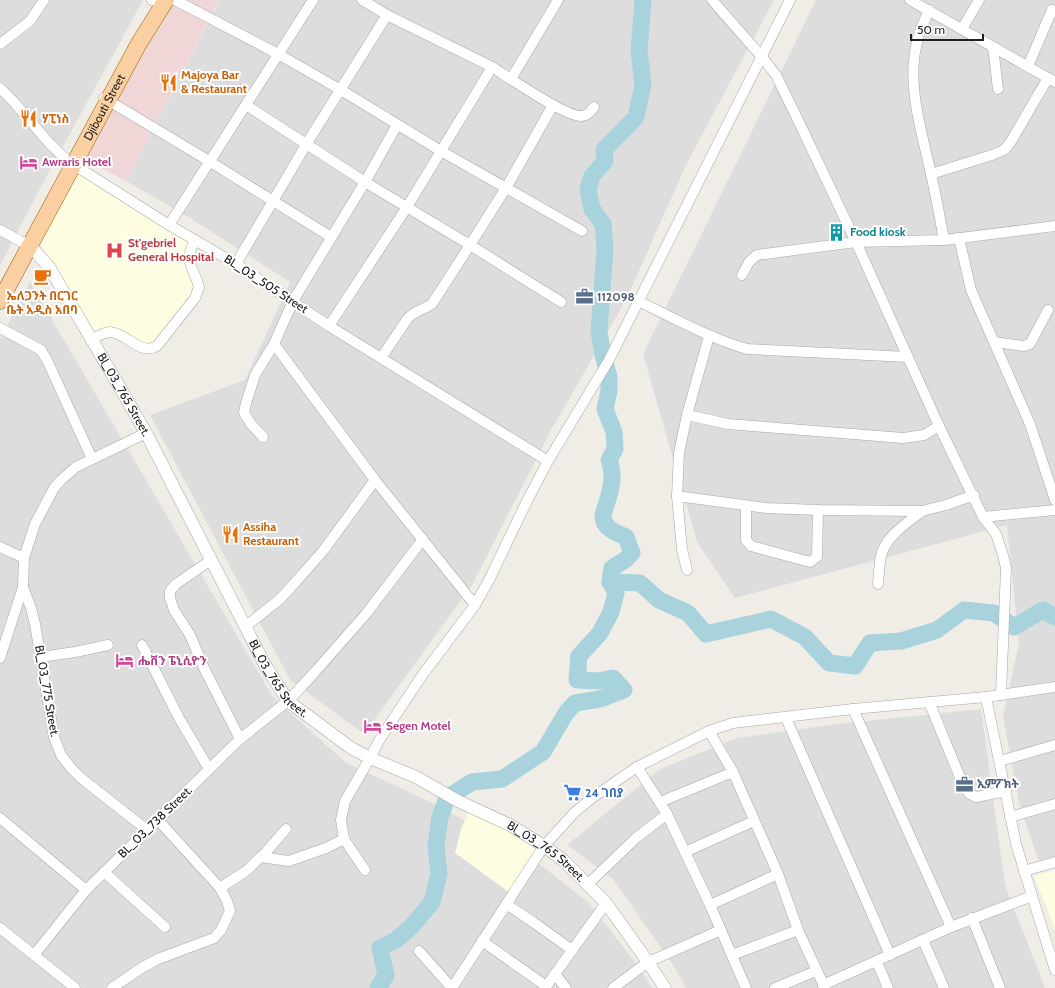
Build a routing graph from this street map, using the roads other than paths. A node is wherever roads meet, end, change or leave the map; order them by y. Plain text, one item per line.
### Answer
1 (44, 0) edge
2 (157, 0) edge
3 (175, 0) edge
4 (313, 0) edge
5 (362, 0) edge
6 (558, 0) edge
7 (712, 0) edge
8 (790, 0) edge
9 (910, 0) edge
10 (978, 0) edge
11 (929, 10) junction
12 (1052, 10) dead end
13 (387, 15) junction
14 (962, 29) junction
15 (0, 44) edge
16 (993, 46) junction
17 (278, 54) junction
18 (762, 57) junction
19 (1028, 66) junction
20 (492, 67) junction
21 (511, 79) junction
22 (1052, 80) edge
23 (0, 88) edge
24 (998, 89) dead end
25 (341, 90) junction
26 (106, 99) junction
27 (246, 104) junction
28 (552, 105) junction
29 (594, 107) dead end
30 (397, 125) junction
31 (307, 143) junction
32 (441, 151) junction
33 (209, 161) junction
34 (71, 163) junction
35 (931, 174) junction
36 (365, 182) junction
37 (506, 188) junction
38 (272, 201) junction
39 (407, 207) junction
40 (169, 225) junction
41 (1055, 226) edge
42 (0, 230) edge
43 (582, 231) dead end
44 (331, 237) junction
45 (959, 238) junction
46 (195, 240) junction
47 (944, 240) junction
48 (856, 242) junction
49 (27, 245) junction
50 (470, 245) junction
51 (236, 264) junction
52 (742, 275) dead end
53 (0, 288) edge
54 (0, 301) edge
55 (293, 301) junction
56 (638, 301) junction
57 (561, 302) dead end
58 (1048, 310) dead end
59 (329, 326) junction
60 (0, 328) edge
61 (709, 336) junction
62 (92, 339) junction
63 (994, 342) junction
64 (274, 344) junction
65 (908, 357) junction
66 (382, 358) junction
67 (687, 416) junction
68 (939, 426) junction
69 (146, 434) junction
70 (263, 437) dead end
71 (92, 458) junction
72 (548, 461) junction
73 (375, 480) junction
74 (974, 495) junction
75 (677, 496) junction
76 (1055, 500) edge
77 (746, 506) junction
78 (818, 510) junction
79 (1055, 510) edge
80 (922, 511) junction
81 (984, 517) junction
82 (423, 539) junction
83 (0, 547) edge
84 (24, 558) junction
85 (211, 560) junction
86 (687, 570) dead end
87 (878, 584) dead end
88 (23, 587) junction
89 (475, 605) junction
90 (246, 626) junction
91 (108, 645) dead end
92 (142, 645) dead end
93 (41, 657) junction
94 (0, 658) edge
95 (1055, 689) edge
96 (1001, 694) junction
97 (986, 697) junction
98 (288, 701) junction
99 (929, 702) junction
100 (854, 709) junction
101 (786, 718) junction
102 (709, 731) junction
103 (240, 739) junction
104 (1055, 745) edge
105 (370, 758) junction
106 (1000, 761) junction
107 (637, 768) junction
108 (209, 769) junction
109 (733, 772) junction
110 (1006, 791) junction
111 (660, 802) junction
112 (1055, 804) edge
113 (667, 814) junction
114 (1010, 817) junction
115 (0, 818) edge
116 (158, 820) junction
117 (754, 821) junction
118 (286, 829) dead end
119 (147, 830) junction
120 (344, 839) junction
121 (544, 846) junction
122 (685, 852) junction
123 (261, 857) junction
124 (1055, 862) edge
125 (365, 870) dead end
126 (1024, 871) junction
127 (104, 872) junction
128 (778, 874) junction
129 (588, 884) junction
130 (220, 888) junction
131 (86, 890) junction
132 (1032, 896) junction
133 (606, 903) junction
134 (506, 904) junction
135 (710, 905) junction
136 (972, 918) junction
137 (165, 927) dead end
138 (951, 927) junction
139 (0, 928) edge
140 (721, 930) junction
141 (798, 930) junction
142 (923, 940) junction
143 (482, 941) junction
144 (572, 950) junction
145 (419, 951) dead end
146 (34, 955) junction
147 (732, 955) junction
148 (890, 955) junction
149 (648, 962) junction
150 (877, 962) junction
151 (1055, 970) edge
152 (816, 971) junction
153 (554, 974) junction
154 (545, 987) edge
155 (824, 987) edge
156 (75, 988) edge
157 (112, 988) edge
158 (452, 988) edge
159 (566, 988) edge
160 (613, 988) edge
161 (665, 988) edge
162 (746, 988) edge
163 (775, 988) edge
164 (888, 988) edge
165 (944, 988) edge
166 (1000, 988) edge

1 - 15 street
2 - 26 main road, Djibouti Street
3 - 17 street
4 - 17 street
5 - 13 street
6 - 21 street
7 - 18 street
8 - 18 street
9 - 11 street
10 - 14 street
11 - 14 street
11 - 35 street
12 - 19 street
13 - 20 street
13 - 25 street
14 - 16 street
16 - 19 street
16 - 24 street
17 - 25 street
17 - 27 street
18 - 48 street
18 - 56 street
19 - 22 street
20 - 21 street
20 - 32 street
21 - 28 street
22 - 35 street
23 - 34 street, BL_03_505 Street
25 - 30 street
25 - 31 street
26 - 33 street
26 - 34 main road, Djibouti Street
27 - 31 street
27 - 33 street
28 - 29 street
28 - 37 street
30 - 32 street
30 - 36 street
31 - 36 street
31 - 38 street
32 - 37 street
32 - 39 street
33 - 38 street
33 - 40 street
34 - 40 street, BL_03_505 Street
34 - 49 main road, Djibouti Street
35 - 47 street
36 - 39 street
36 - 44 street
37 - 43 street
37 - 50 street
38 - 44 street
38 - 51 street
39 - 50 street
39 - 59 street
40 - 46 street, BL_03_505 Street
41 - 45 street
42 - 49 street
44 - 55 street
45 - 47 street
45 - 63 street
46 - 51 street, BL_03_505 Street
46 - 62 street
47 - 48 street
48 - 52 street
48 - 65 street
49 - 53 main road, Djibouti Street
49 - 54 main road, Djibouti Street
49 - 62 street, Bl_03_765 Street.
50 - 57 street
50 - 66 street
51 - 55 street, BL_03_505 Street
55 - 59 street, BL_03_505 Street
55 - 64 street
56 - 61 street
56 - 72 street
58 - 63 street
59 - 66 street, BL_03_505 Street
60 - 71 street
61 - 65 street
61 - 67 street
62 - 69 street, Bl_03_765 Street.
63 - 76 street
64 - 70 street
64 - 73 street
65 - 68 street
66 - 72 street, BL_03_505 Street
67 - 68 street
67 - 75 street
68 - 74 street
69 - 71 street
69 - 85 street, Bl_03_765 Street.
71 - 84 street
72 - 89 street
73 - 82 street
73 - 90 street
74 - 80 street
74 - 81 street
75 - 77 street
75 - 86 street
77 - 78 street
77 - 78 street
78 - 80 street
79 - 81 street
80 - 87 street
81 - 96 street
82 - 89 street
82 - 98 street, BL_03_738 Street.
83 - 84 street
84 - 88 street
85 - 90 street, Bl_03_765 Street.
85 - 103 street
88 - 93 street, Bl_03_775 Street.
88 - 94 street
89 - 105 street
90 - 98 street, Bl_03_765 Street.
91 - 93 street
92 - 108 street
93 - 119 street, Bl_03_775 Street.
95 - 96 street
96 - 97 street
97 - 99 street
97 - 106 street
98 - 103 street, BL_03_738 Street.
98 - 105 street, Bl_03_765 Street.
99 - 100 street
99 - 110 street
100 - 101 street
100 - 138 street
101 - 102 street
101 - 148 street
102 - 107 street
102 - 109 street
103 - 108 street, BL_03_738 Street.
104 - 106 street
105 - 120 street
105 - 121 street, Bl_03_765 Street.
106 - 110 street
107 - 111 street
107 - 121 street
108 - 116 street, BL_03_738 Street.
109 - 111 street
109 - 117 street
110 - 114 street
111 - 113 street
112 - 114 street
113 - 122 street
113 - 129 street
114 - 126 street
115 - 131 street
116 - 119 street, BL_03_738 Street.
116 - 130 street
117 - 122 street
117 - 128 street
118 - 123 street
119 - 127 street, BL_03_738 Street.
120 - 123 street
120 - 125 street
121 - 129 street, Bl_03_765 Street.
121 - 134 street
122 - 135 street
123 - 130 street
124 - 126 street
126 - 132 street
127 - 131 street, BL_03_738 Street.
127 - 137 street
128 - 135 street
128 - 141 street
129 - 133 street, Bl_03_765 Street.
130 - 157 street
131 - 146 street, BL_03_738 Street.
132 - 136 street
132 - 151 street
133 - 144 street
133 - 149 street, Bl_03_765 Street.
134 - 143 street
134 - 144 street
135 - 140 street
136 - 138 street
136 - 166 street
138 - 142 street
139 - 146 street
140 - 147 street
140 - 149 street
141 - 147 street
141 - 152 street
142 - 148 street
142 - 165 street
143 - 154 street
143 - 158 street
144 - 153 street
145 - 158 street
146 - 156 street
147 - 162 street
148 - 150 street
149 - 160 street
149 - 161 street, Bl_03_765 Street.
150 - 155 street
150 - 164 street
152 - 155 street
152 - 163 street
153 - 154 street
153 - 159 street

